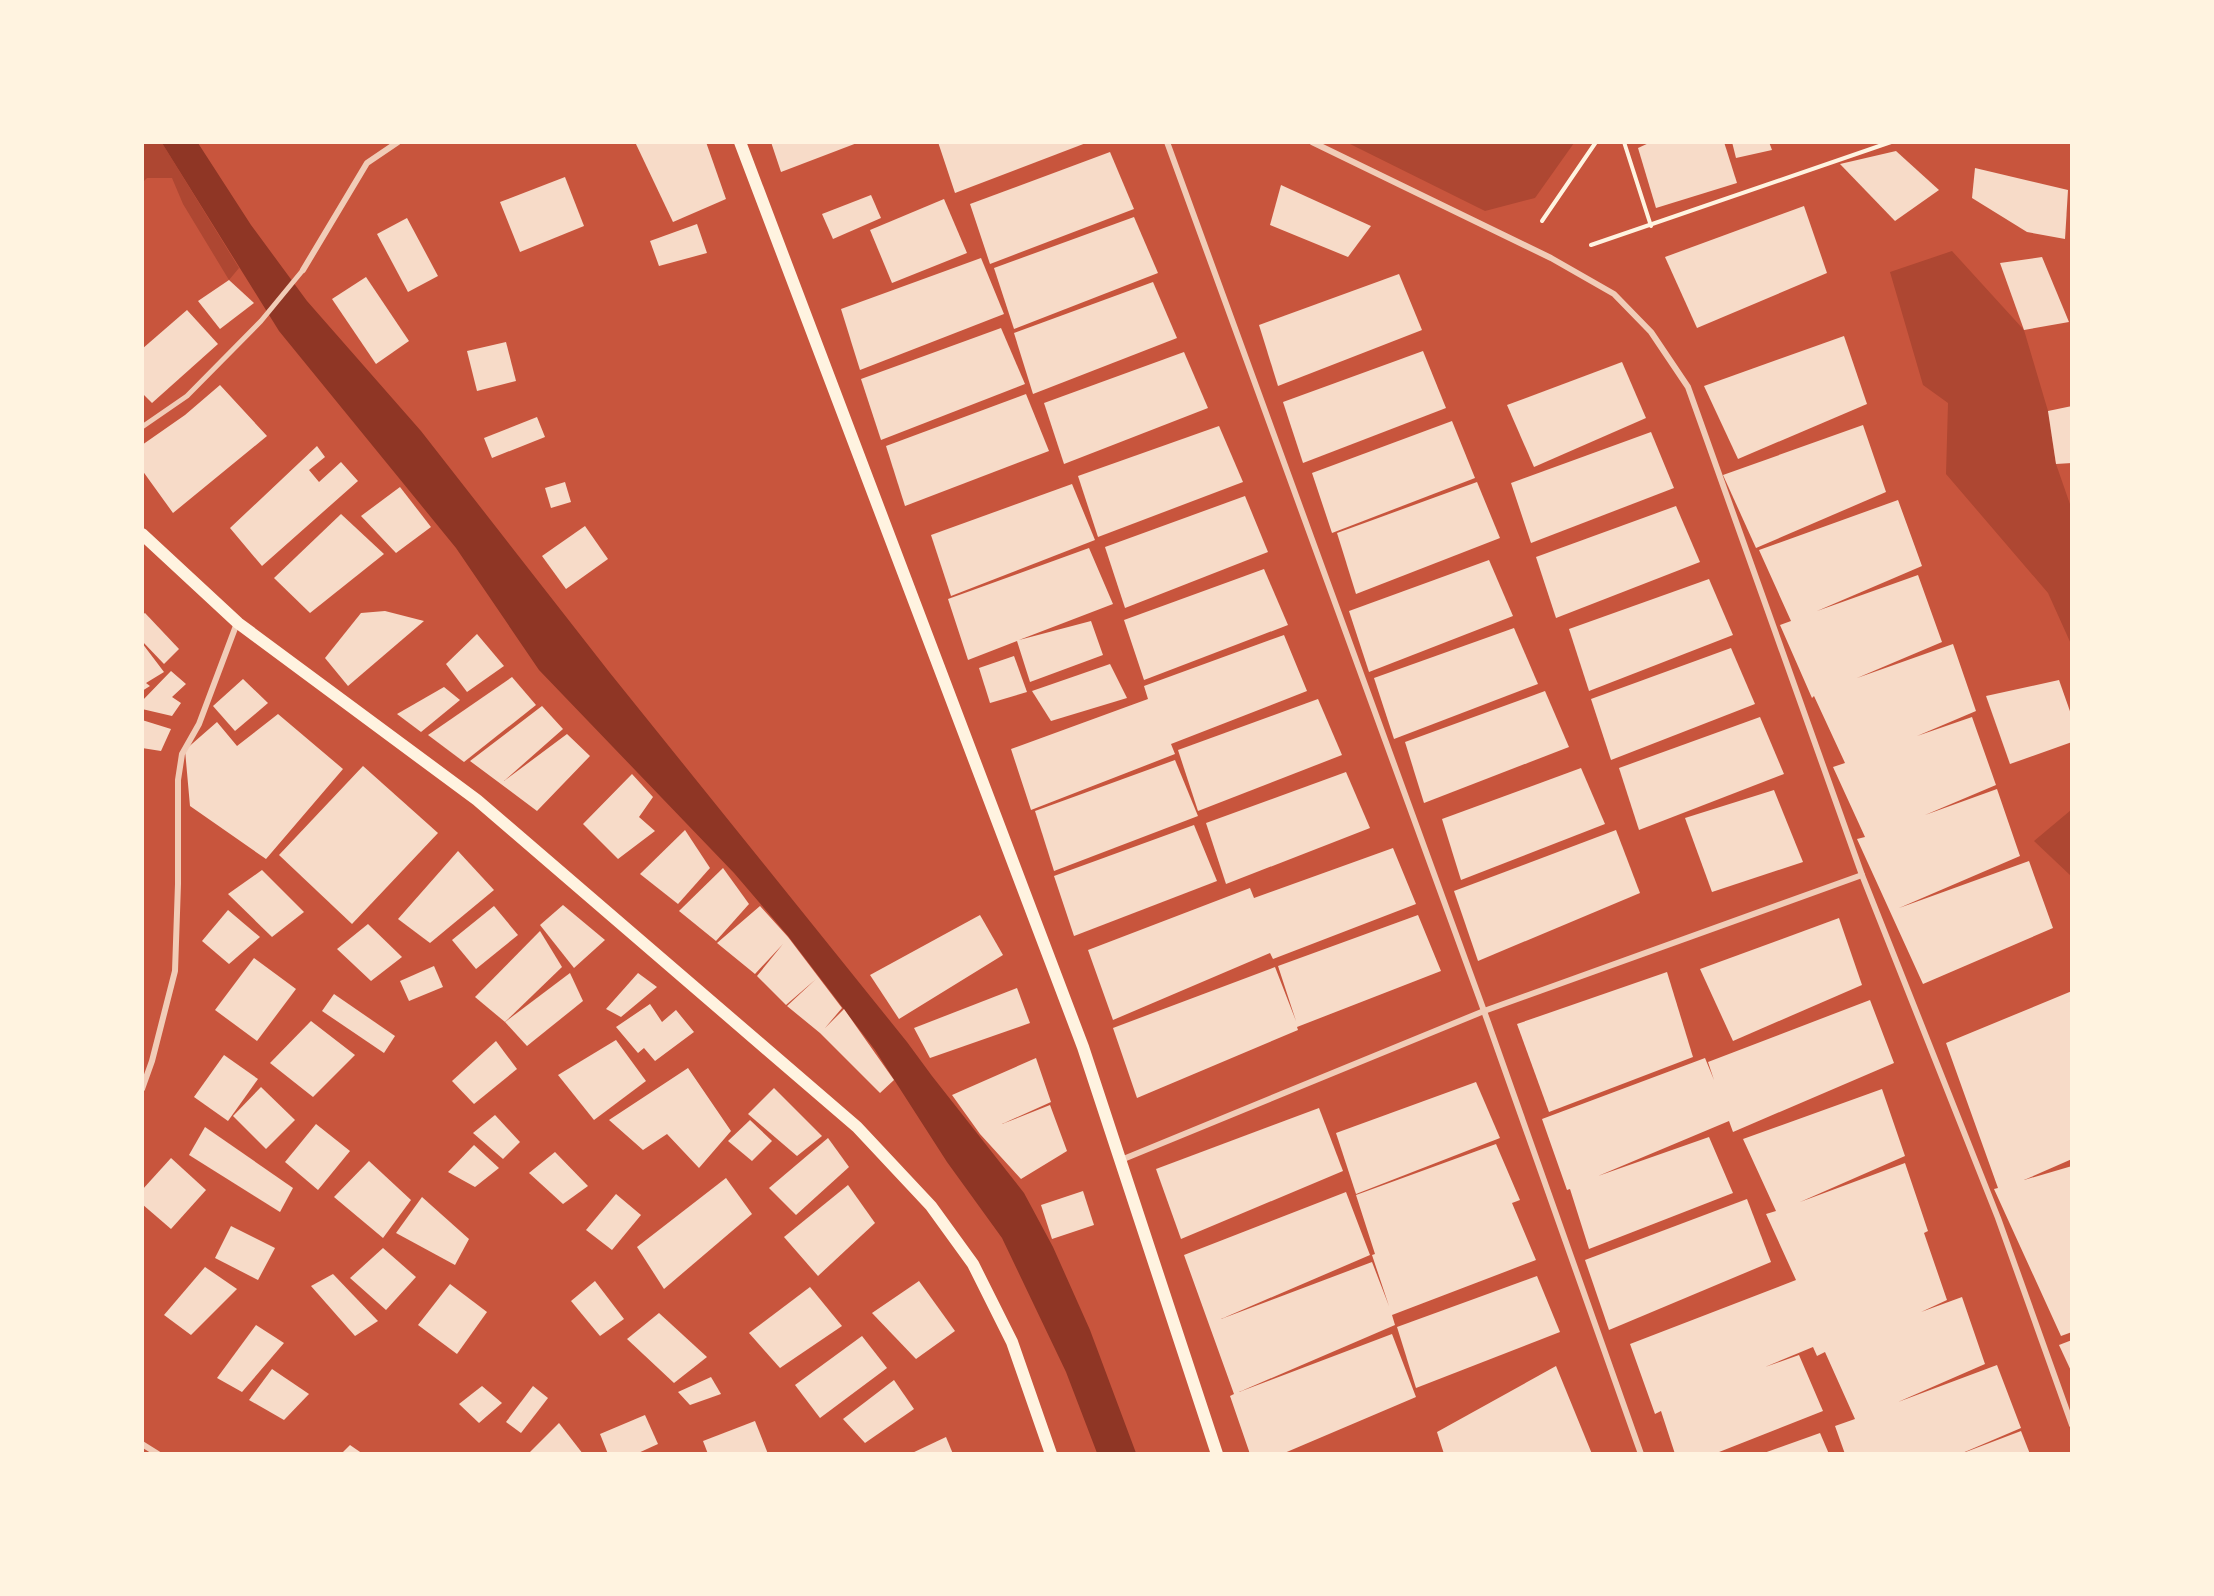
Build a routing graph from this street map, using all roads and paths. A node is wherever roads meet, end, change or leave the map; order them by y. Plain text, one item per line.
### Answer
1 (398, 142) edge
2 (740, 142) edge
3 (1167, 142) edge
4 (1312, 142) edge
5 (1596, 142) edge
6 (1624, 142) edge
7 (1892, 142) edge
8 (1651, 226) junction
9 (1526, 245) junction
10 (1551, 258) junction
11 (303, 270) joint
12 (142, 427) edge
13 (142, 534) edge
14 (238, 623) junction
15 (1862, 875) junction
16 (1484, 1011) junction
17 (142, 1089) edge
18 (1121, 1160) junction
19 (2072, 1425) edge
20 (142, 1444) edge
21 (158, 1454) edge
22 (1051, 1454) edge
23 (1217, 1454) edge
24 (1641, 1454) edge

1 - 11 street
2 - 18 main road
3 - 16 street
4 - 9 street
5 - 9 path
6 - 8 path
7 - 8 path
8 - 10 path
9 - 10 street
10 - 15 street
11 - 12 street
13 - 14 main road
14 - 17 street
14 - 22 main road
15 - 16 street
15 - 19 street
16 - 18 street
16 - 24 street
18 - 23 main road
20 - 21 street

